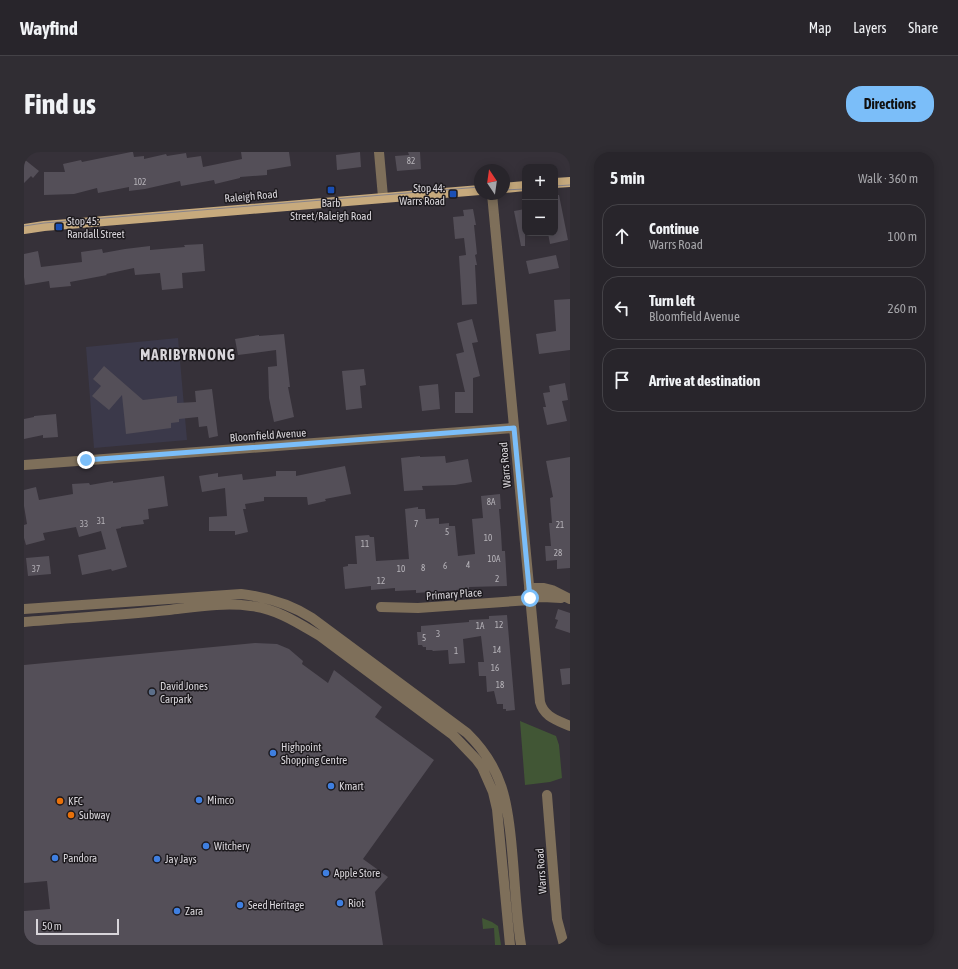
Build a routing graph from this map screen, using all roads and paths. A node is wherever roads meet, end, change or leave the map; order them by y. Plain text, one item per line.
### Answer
1 (379, 152) edge
2 (570, 182) edge
3 (558, 183) edge
4 (522, 186) edge
5 (510, 187) edge
6 (474, 190) edge
7 (383, 197) junction
8 (493, 200) edge
9 (24, 228) edge
10 (514, 428) junction
11 (24, 465) edge
12 (529, 596) junction
13 (568, 599) edge
14 (381, 607) dead end
15 (24, 609) edge
16 (24, 622) edge
17 (570, 726) edge
18 (547, 795) dead end
19 (510, 945) edge
20 (521, 945) edge
21 (564, 945) edge

1 - 7 street
2 - 3 main road
4 - 5 main road
6 - 7 main road, Raleigh Road
7 - 9 main road, Raleigh Road
8 - 10 street, Warrs Road
10 - 11 street, Bloomfield Avenue
10 - 12 street, Warrs Road
12 - 13 street, Primary Place
12 - 14 street, Primary Place
12 - 17 street, Warrs Road
15 - 20 street
16 - 19 street
18 - 21 street, Warrs Road

